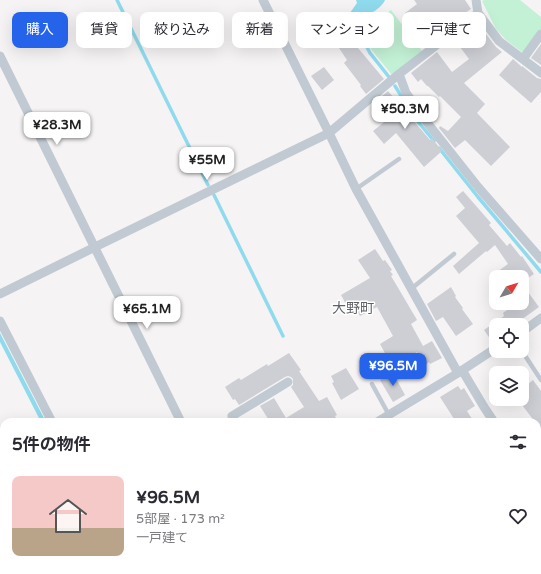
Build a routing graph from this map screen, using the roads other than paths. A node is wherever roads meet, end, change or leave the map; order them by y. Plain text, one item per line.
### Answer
1 (263, 0) edge
2 (477, 1) edge
3 (478, 12) edge
4 (486, 24) edge
5 (541, 34) edge
6 (433, 48) edge
7 (0, 56) edge
8 (523, 59) junction
9 (399, 74) junction
10 (541, 74) edge
11 (329, 134) junction
12 (399, 159) dead end
13 (356, 189) junction
14 (95, 247) junction
15 (454, 254) dead end
16 (541, 259) edge
17 (411, 289) junction
18 (0, 294) edge
19 (541, 318) edge
20 (0, 321) edge
21 (529, 327) edge
22 (489, 353) edge
23 (527, 358) edge
24 (460, 372) junction
25 (541, 380) edge
26 (288, 382) dead end
27 (372, 384) dead end
28 (389, 415) junction
29 (50, 418) edge
30 (179, 418) edge
31 (233, 418) edge
32 (384, 418) edge
33 (491, 418) edge

1 - 11 street
2 - 3 street
4 - 8 street
5 - 8 street
6 - 9 street
7 - 14 street
8 - 10 street
9 - 11 street
9 - 16 street
11 - 13 street
11 - 14 street
12 - 13 lane
13 - 17 street
14 - 18 street
14 - 30 street
15 - 17 lane
17 - 24 street
19 - 21 street
20 - 29 street
22 - 24 street
23 - 25 lane
24 - 28 street
24 - 33 street
26 - 31 street
27 - 28 lane
28 - 32 street

